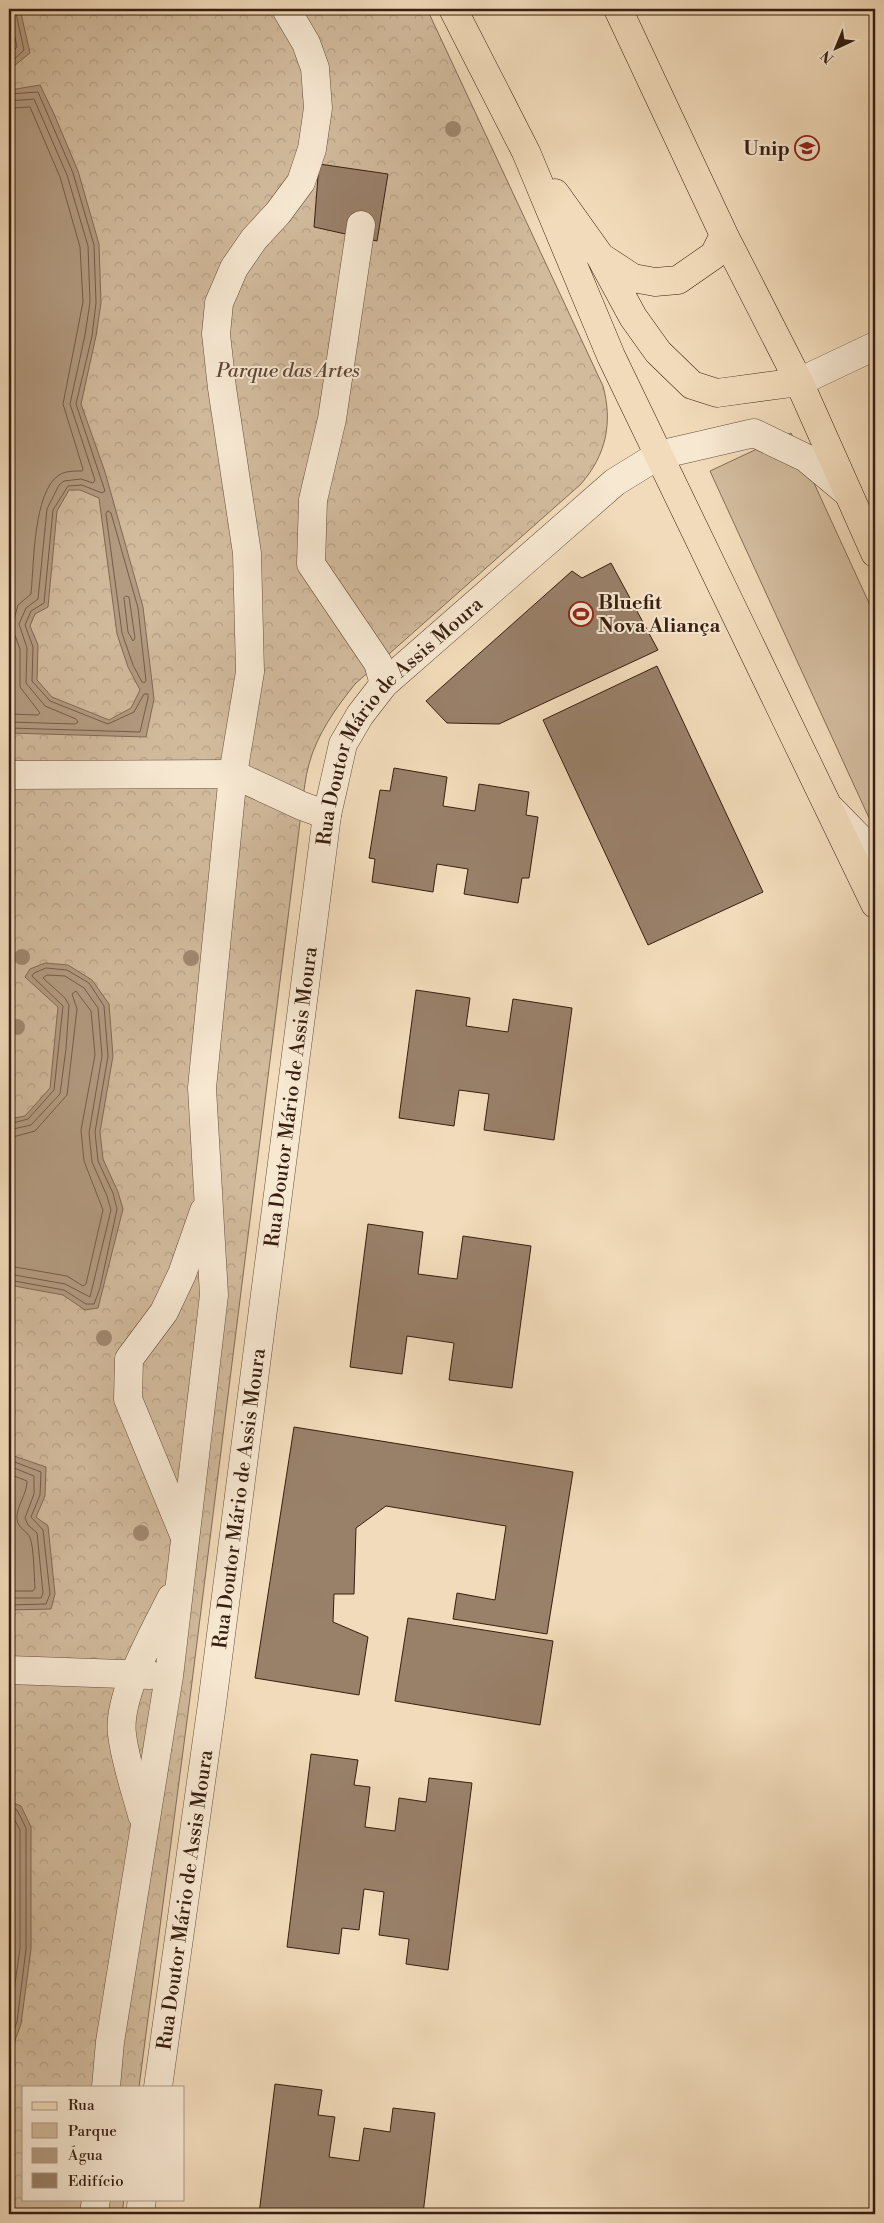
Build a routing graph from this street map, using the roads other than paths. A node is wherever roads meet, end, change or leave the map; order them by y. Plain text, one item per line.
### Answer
1 (286, 9) edge
2 (453, 9) edge
3 (618, 9) edge
4 (526, 152) junction
5 (361, 225) dead end
6 (724, 235) junction
7 (600, 256) junction
8 (875, 346) edge
9 (799, 382) junction
10 (659, 455) junction
11 (848, 493) junction
12 (875, 553) edge
13 (384, 684) junction
14 (234, 774) junction
15 (9, 775) edge
16 (827, 804) junction
17 (327, 816) junction
18 (875, 854) edge
19 (875, 904) edge
20 (209, 1198) junction
21 (185, 1536) junction
22 (180, 1580) junction
23 (9, 1670) edge
24 (133, 1675) junction
25 (169, 1676) junction
26 (145, 1826) junction
27 (106, 2086) edge
28 (158, 2086) edge
29 (96, 2200) edge
30 (142, 2200) edge
31 (94, 2214) edge
32 (140, 2214) edge

1 - 14 street
2 - 4 main road
3 - 6 main road
4 - 7 main road
4 - 10 main road
5 - 13 street
6 - 7 main road
6 - 9 main road
7 - 9 main road
8 - 9 street
9 - 11 main road
10 - 11 street, Rua Doutor Mário de Assis Moura
10 - 13 street, Rua Doutor Mário de Assis Moura
10 - 16 main road
11 - 12 main road
13 - 17 street, Rua Doutor Mário de Assis Moura
14 - 15 street
14 - 17 street
14 - 20 street
16 - 18 street
16 - 19 main road
17 - 28 street, Rua Doutor Mário de Assis Moura
20 - 21 street
20 - 21 street
21 - 22 street
22 - 24 street
22 - 25 street
23 - 24 street
24 - 25 street
24 - 26 street
25 - 26 street
26 - 27 street
29 - 31 street
30 - 32 street

